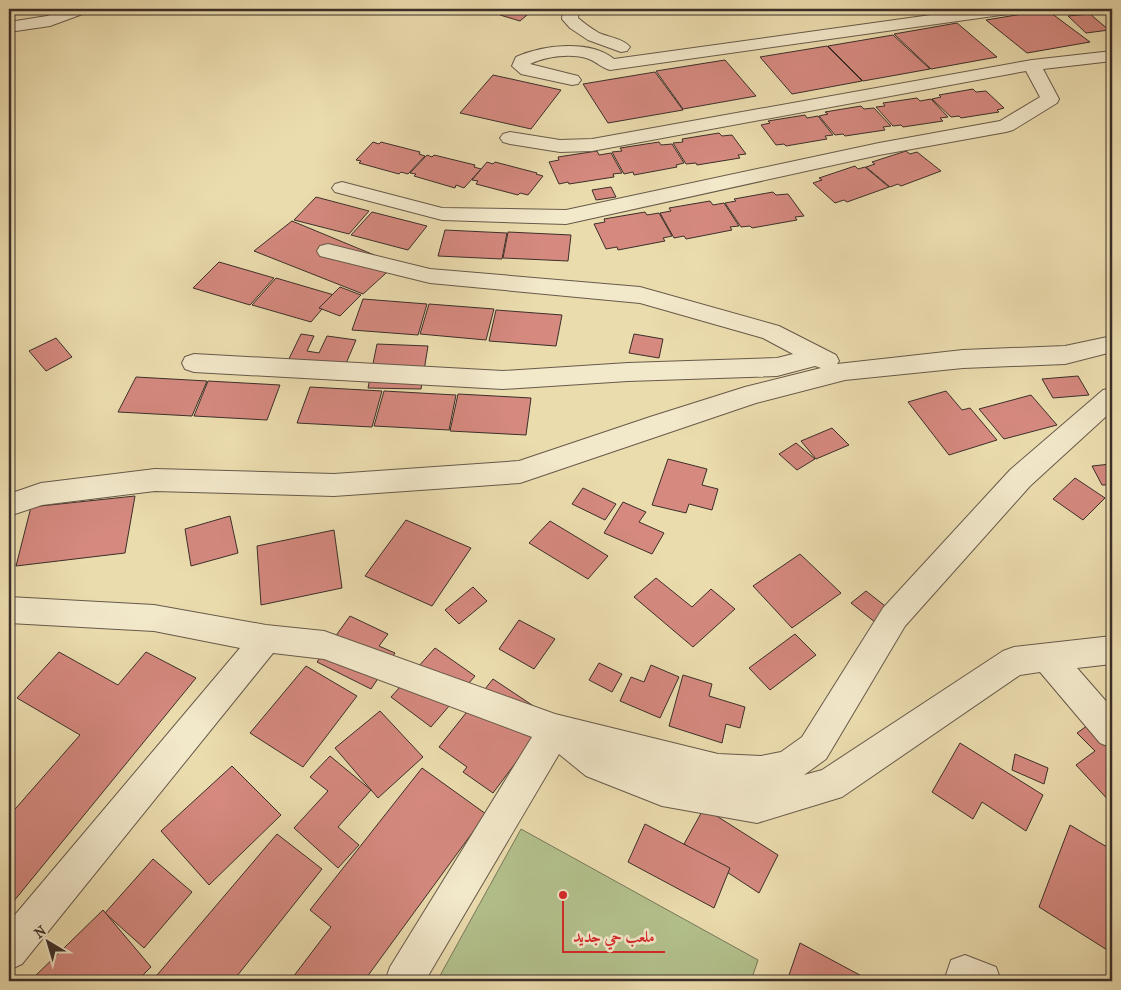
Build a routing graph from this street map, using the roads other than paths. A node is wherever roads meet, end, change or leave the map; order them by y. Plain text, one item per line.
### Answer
1 (82, 9) edge
2 (571, 9) edge
3 (1008, 9) edge
4 (9, 27) edge
5 (1112, 56) edge
6 (647, 60) junction
7 (1032, 66) junction
8 (572, 80) dead end
9 (510, 138) dead end
10 (342, 188) dead end
11 (328, 250) dead end
12 (1112, 344) edge
13 (819, 356) junction
14 (194, 363) dead end
15 (845, 372) junction
16 (1112, 397) edge
17 (9, 505) edge
18 (9, 610) edge
19 (266, 639) junction
20 (1112, 650) edge
21 (1047, 657) junction
22 (555, 730) junction
23 (1112, 732) edge
24 (9, 952) edge
25 (404, 981) edge
26 (963, 981) edge
27 (982, 981) edge

1 - 4 street
2 - 6 street
3 - 6 street
5 - 7 street
6 - 8 street
7 - 9 street
7 - 10 street
11 - 13 street
12 - 15 street
13 - 14 street
13 - 15 street
15 - 17 street
16 - 22 street
18 - 19 street
19 - 22 street
19 - 24 street
20 - 21 street
21 - 22 street
21 - 23 street
22 - 25 street
26 - 27 street

